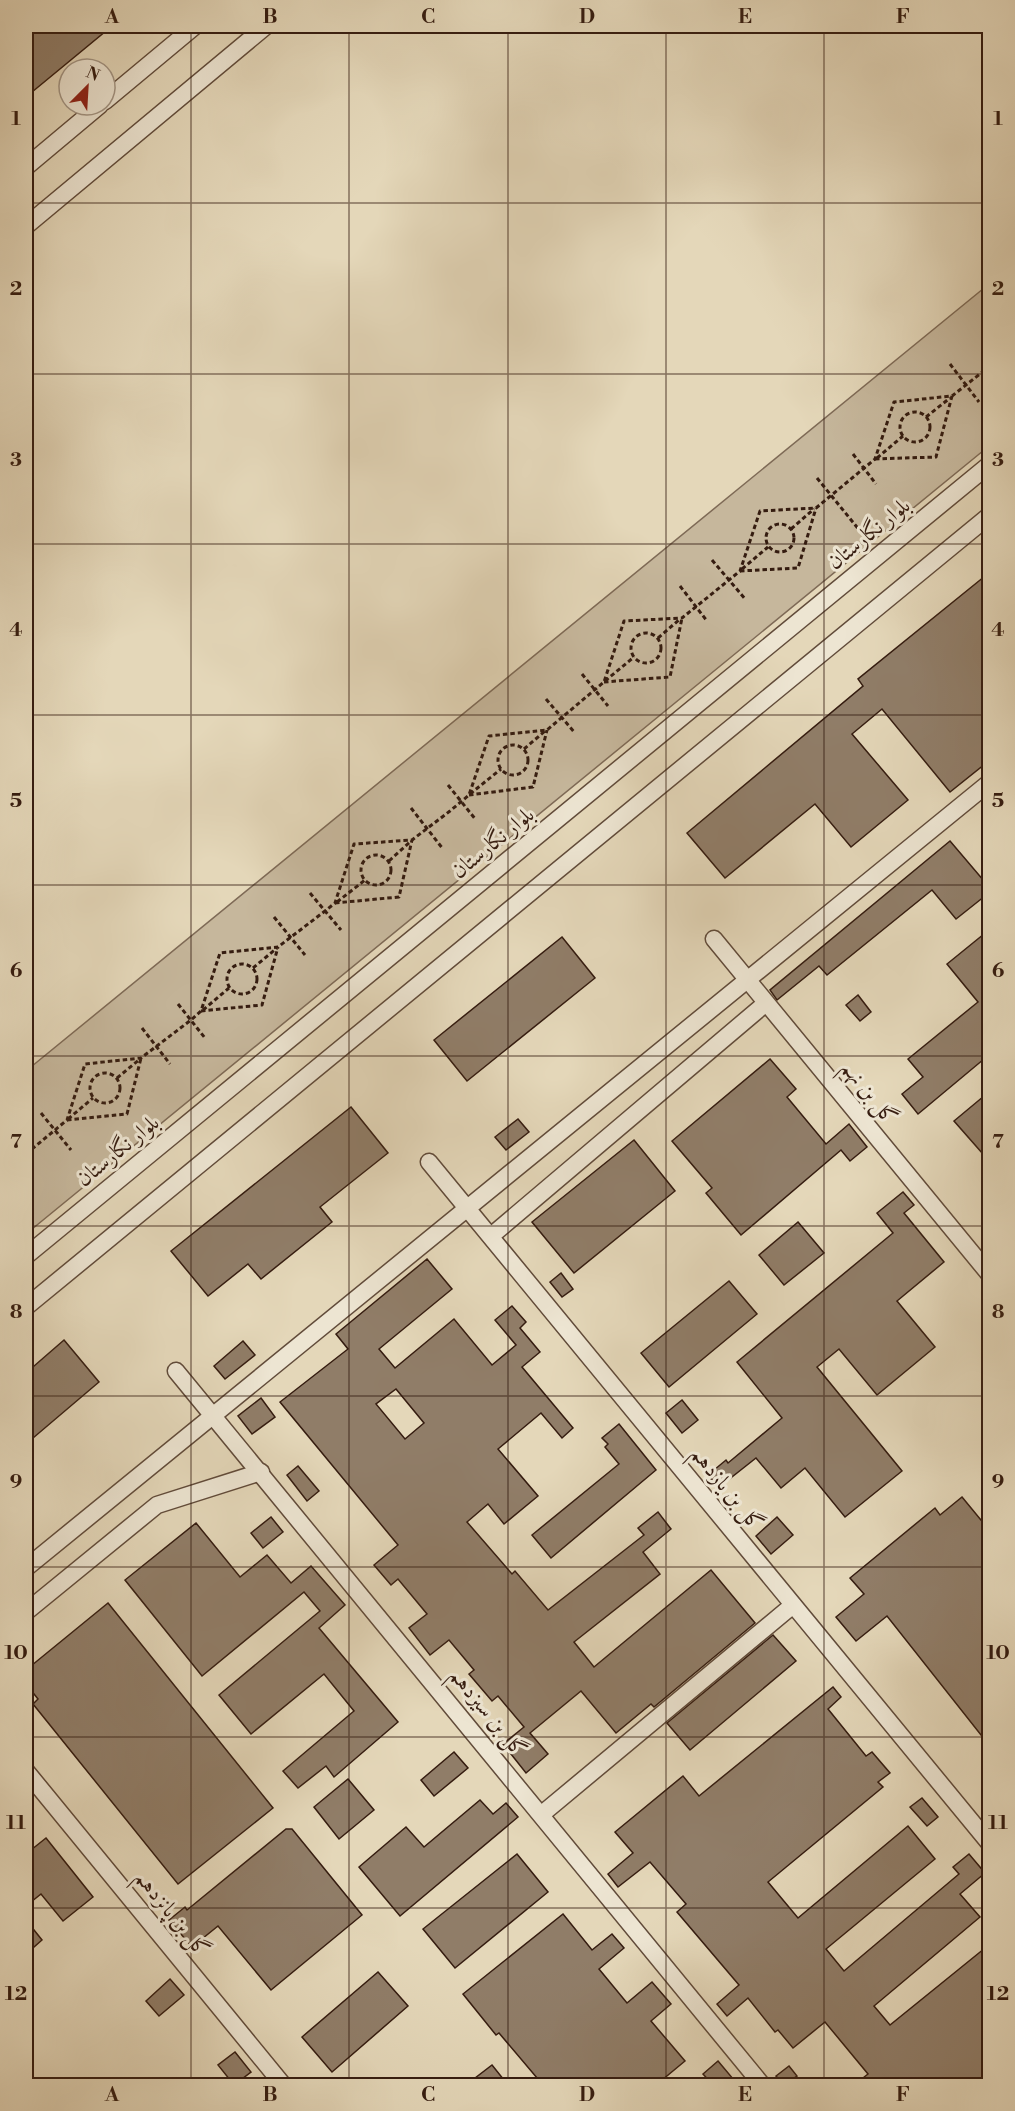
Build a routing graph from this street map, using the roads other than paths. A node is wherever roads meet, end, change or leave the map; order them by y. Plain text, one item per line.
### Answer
1 (195, 26) edge
2 (266, 26) edge
3 (117, 91) edge
4 (86, 117) edge
5 (26, 167) edge
6 (26, 226) edge
7 (990, 464) edge
8 (990, 516) edge
9 (990, 782) edge
10 (714, 939) dead end
11 (747, 980) junction
12 (766, 1003) junction
13 (429, 1162) dead end
14 (467, 1207) junction
15 (491, 1236) junction
16 (26, 1256) edge
17 (990, 1275) edge
18 (26, 1307) edge
19 (176, 1371) dead end
20 (213, 1414) junction
21 (261, 1472) junction
22 (26, 1568) edge
23 (793, 1605) junction
24 (26, 1612) edge
25 (26, 1771) edge
26 (542, 1814) junction
27 (990, 1845) edge
28 (284, 2085) edge
29 (763, 2085) edge

1 - 3 street
2 - 6 street
4 - 5 street
7 - 16 street, بلوار نگارستان
8 - 18 street
9 - 11 street
10 - 11 street, گل بن نهم
11 - 12 street, گل بن نهم
11 - 14 street
12 - 15 street
12 - 17 street, گل بن نهم
13 - 14 street, گل بن یازدهم
14 - 15 street, گل بن یازدهم
14 - 20 street
15 - 23 street, گل بن یازدهم
19 - 20 street, گل بن سیزدهم
20 - 21 street, گل بن سیزدهم
20 - 22 street
21 - 24 street
21 - 26 street, گل بن سیزدهم
23 - 26 street
23 - 27 street, گل بن یازدهم
25 - 28 street, گل بن پانزدهم
26 - 29 street, گل بن سیزدهم

